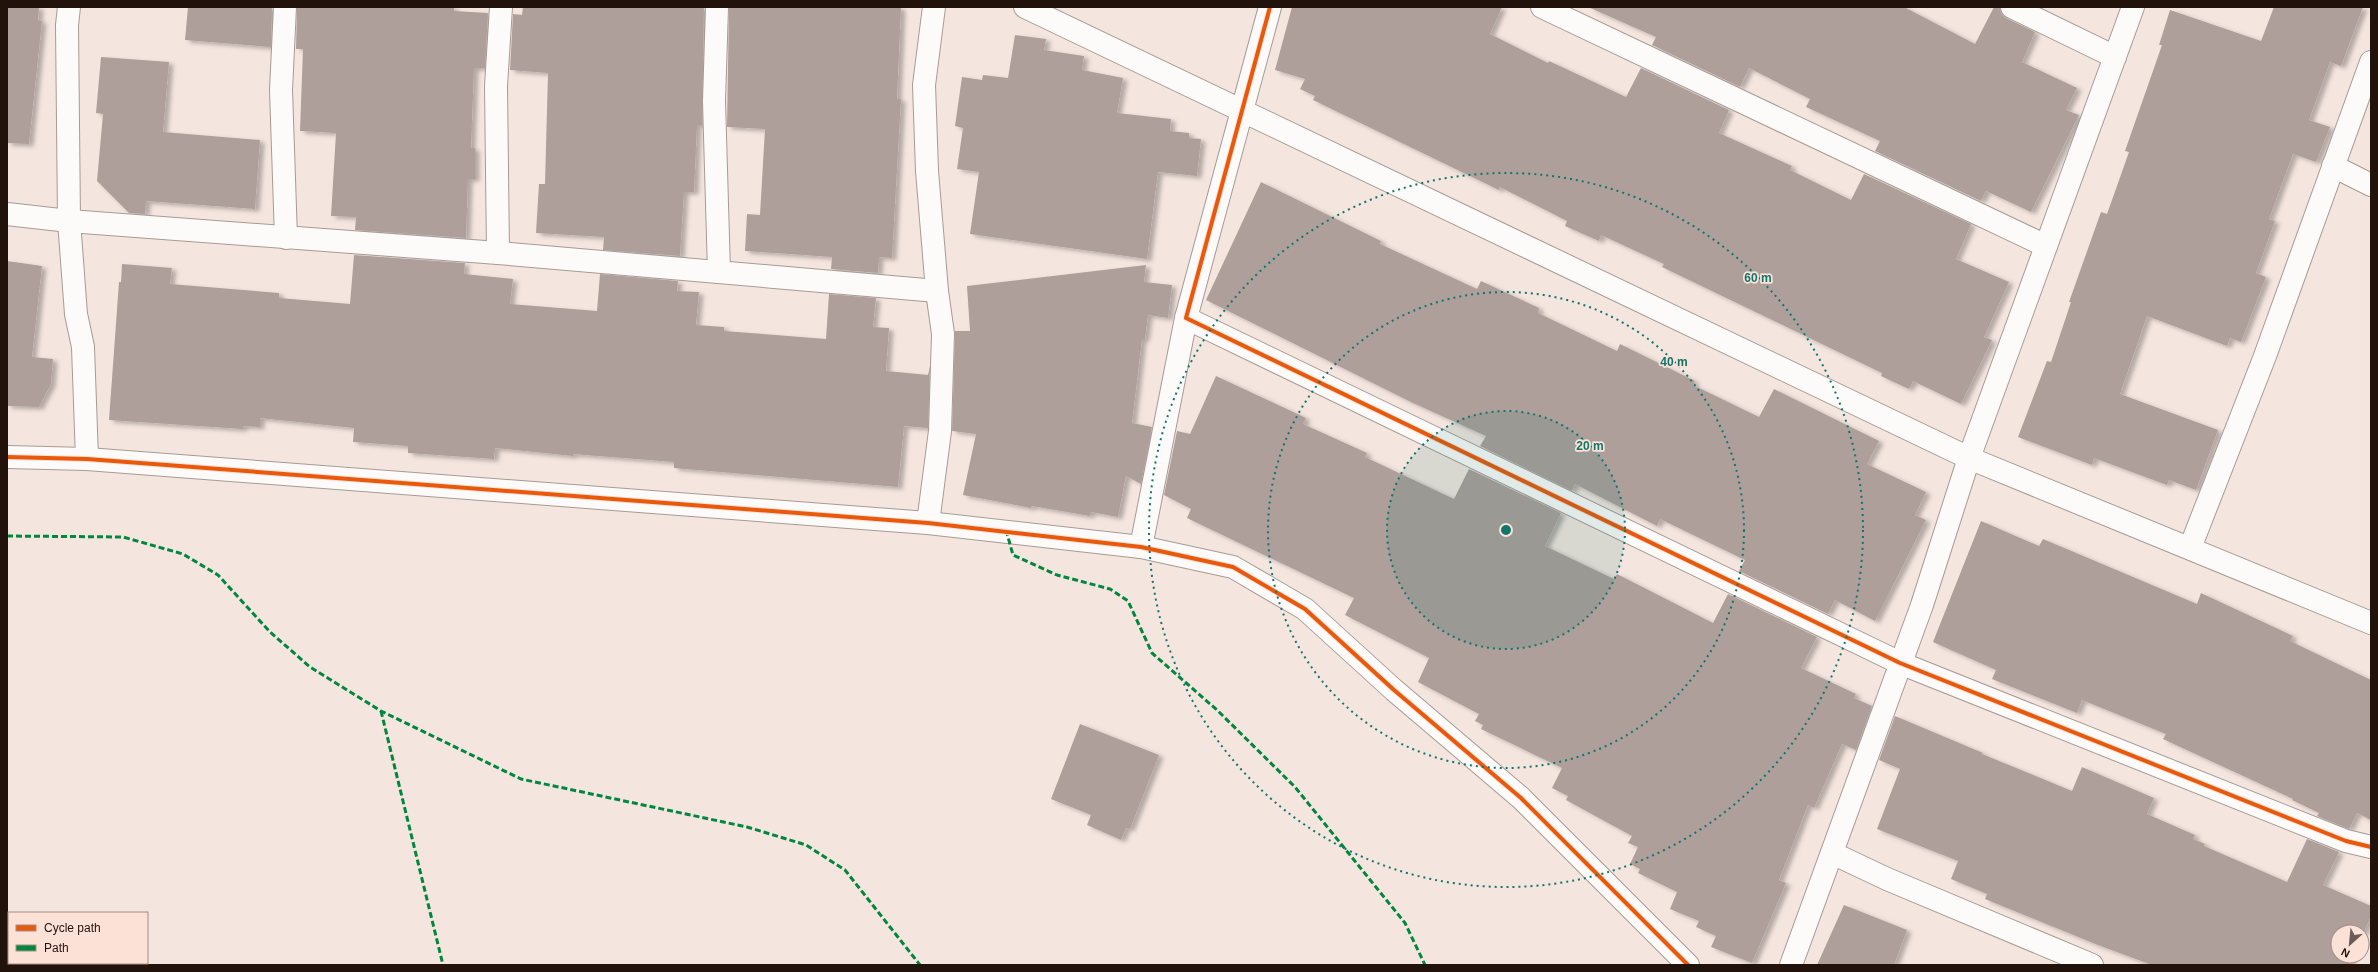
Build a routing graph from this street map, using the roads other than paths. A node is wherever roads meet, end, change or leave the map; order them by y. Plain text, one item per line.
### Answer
1 (69, 7) edge
2 (285, 7) edge
3 (501, 7) edge
4 (717, 7) edge
5 (934, 7) edge
6 (1024, 7) edge
7 (1270, 7) edge
8 (1542, 7) edge
9 (2012, 7) edge
10 (2133, 7) edge
11 (2115, 57) junction
12 (2371, 62) edge
13 (1242, 112) junction
14 (2333, 166) junction
15 (2371, 185) edge
16 (7, 214) edge
17 (69, 221) junction
18 (286, 238) junction
19 (2046, 246) junction
20 (498, 253) junction
21 (719, 272) junction
22 (937, 291) junction
23 (1186, 318) junction
24 (7, 457) edge
25 (1969, 458) junction
26 (87, 459) junction
27 (928, 523) junction
28 (1141, 547) junction
29 (2190, 548) junction
30 (2371, 623) edge
31 (1900, 663) junction
32 (2371, 847) edge
33 (1832, 853) junction
34 (1688, 965) edge
35 (1791, 965) edge
36 (2092, 965) edge

1 - 17 street
2 - 18 street
3 - 20 street
4 - 21 street
5 - 22 street
6 - 13 street
7 - 13 street
8 - 19 street
9 - 11 street
10 - 11 street
11 - 19 street
12 - 14 street
13 - 23 street
13 - 25 street
14 - 15 street
14 - 29 street
16 - 17 street
17 - 18 street
17 - 26 street
18 - 20 street
19 - 25 street
20 - 21 street
21 - 22 street
22 - 27 street
23 - 28 street
23 - 31 street
24 - 26 street
25 - 29 street
25 - 31 street
26 - 27 street
27 - 28 street
28 - 34 street
29 - 30 street
31 - 32 street
31 - 33 street
33 - 35 street
33 - 36 street

